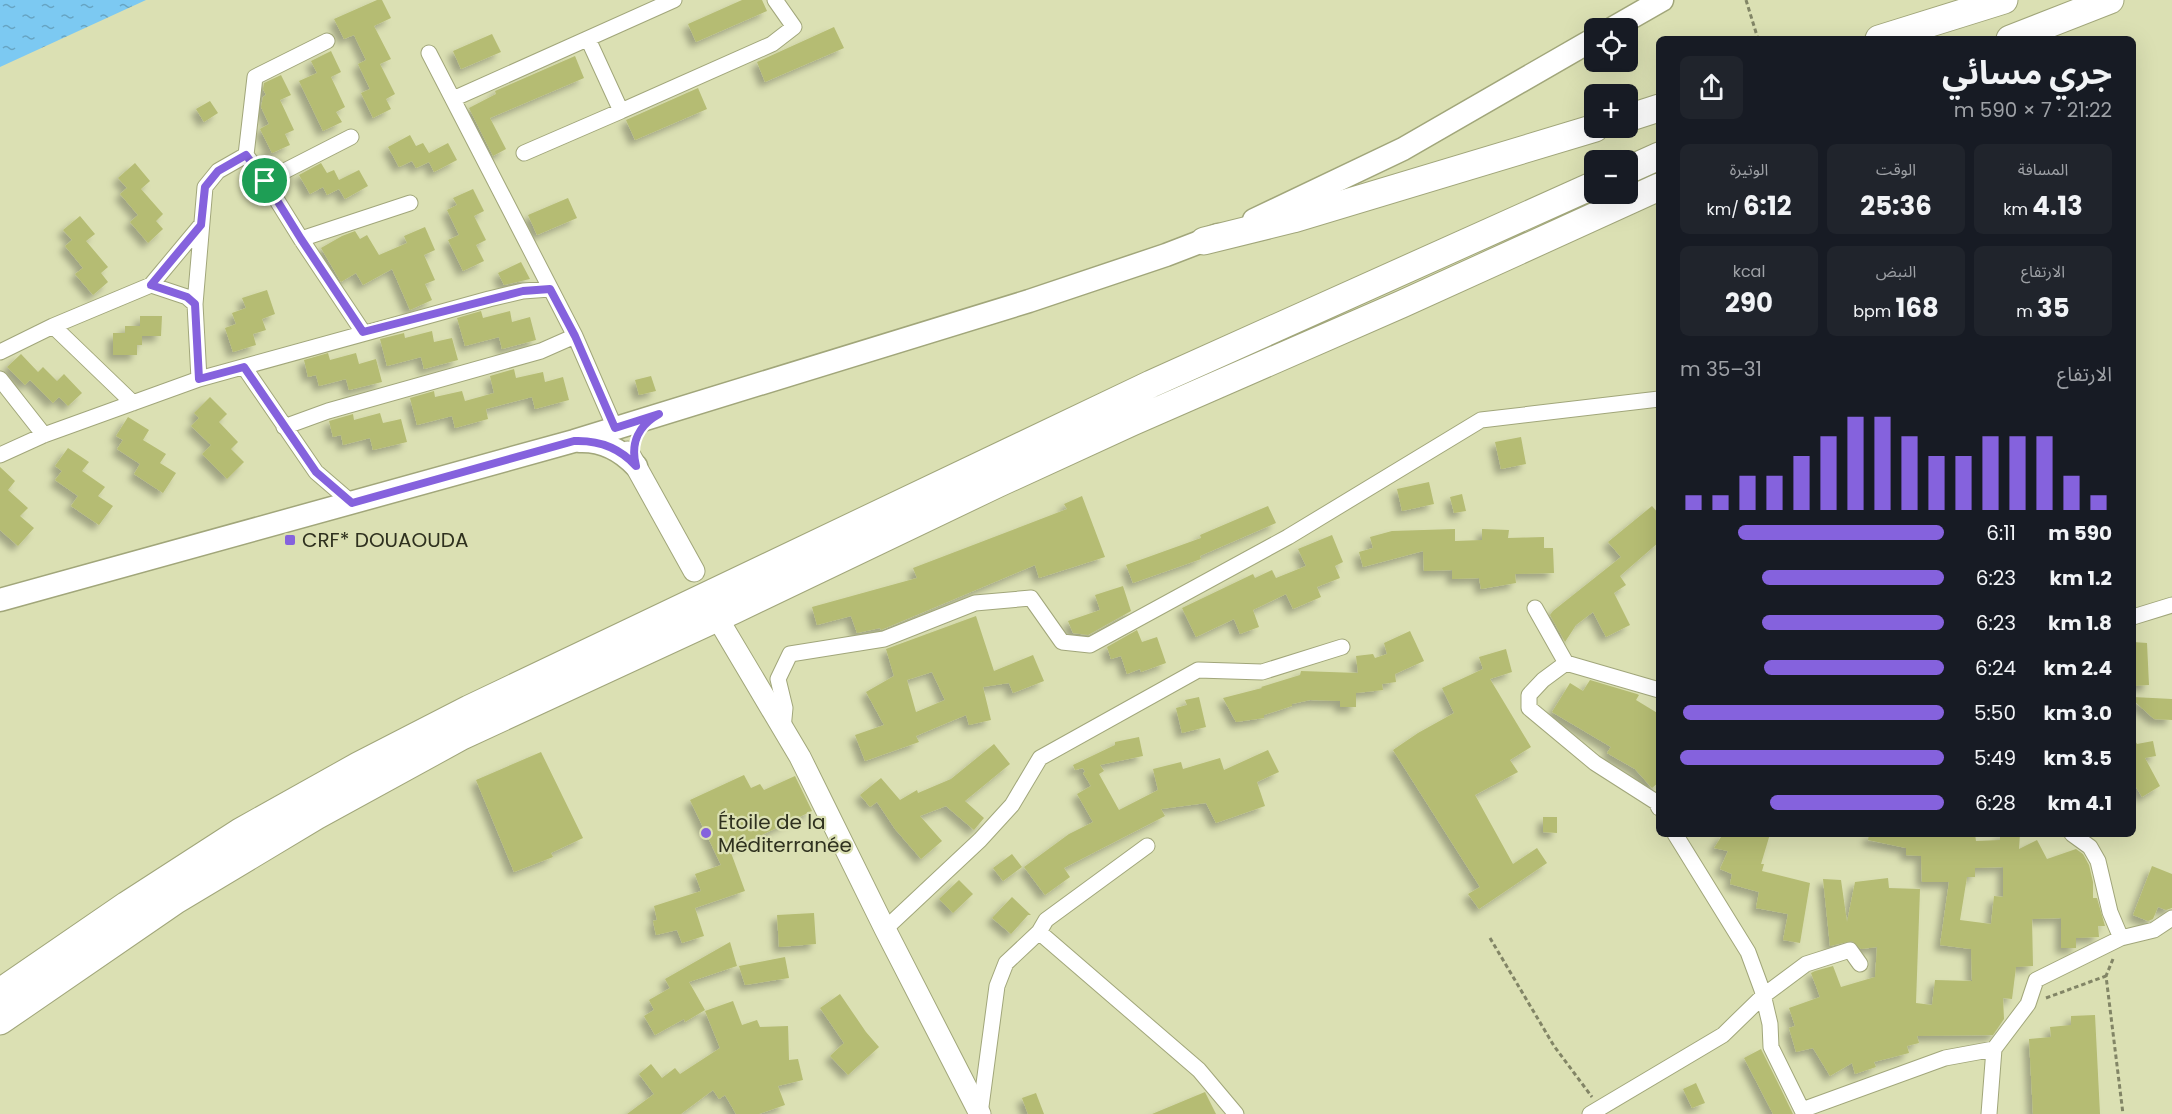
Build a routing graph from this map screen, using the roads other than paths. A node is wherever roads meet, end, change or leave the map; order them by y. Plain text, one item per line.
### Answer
1 (674, 0) edge
2 (775, 0) edge
3 (1662, 0) edge
4 (2004, 0) edge
5 (2027, 0) edge
6 (2110, 0) edge
7 (1630, 18) edge
8 (1889, 36) edge
9 (1937, 36) edge
10 (2018, 36) edge
11 (588, 39) junction
12 (327, 41) dead end
13 (1584, 45) edge
14 (429, 52) dead end
15 (453, 99) junction
16 (1656, 109) edge
17 (621, 111) junction
18 (1638, 114) edge
19 (1584, 131) edge
20 (351, 137) dead end
21 (524, 153) dead end
22 (246, 155) junction
23 (1656, 157) edge
24 (1638, 165) edge
25 (265, 181) junction
26 (1656, 188) edge
27 (1584, 189) edge
28 (410, 203) dead end
29 (201, 225) junction
30 (301, 239) junction
31 (1204, 241) junction
32 (151, 285) junction
33 (550, 289) junction
34 (195, 304) junction
35 (53, 326) junction
36 (363, 332) junction
37 (575, 336) junction
38 (0, 352) edge
39 (244, 367) junction
40 (0, 379) edge
41 (199, 379) junction
42 (1656, 399) edge
43 (133, 403) junction
44 (659, 414) junction
45 (284, 427) junction
46 (615, 428) junction
47 (44, 435) junction
48 (574, 441) junction
49 (0, 455) edge
50 (636, 466) junction
51 (352, 503) junction
52 (694, 571) dead end
53 (0, 600) edge
54 (2172, 605) edge
55 (1535, 608) dead end
56 (2136, 616) edge
57 (718, 619) dead end
58 (1342, 647) dead end
59 (1566, 663) junction
60 (1656, 689) edge
61 (783, 729) junction
62 (1656, 803) edge
63 (1677, 837) edge
64 (2076, 837) edge
65 (1147, 846) dead end
66 (2172, 918) edge
67 (885, 929) junction
68 (1039, 932) junction
69 (2121, 938) junction
70 (1860, 964) dead end
71 (0, 992) edge
72 (1763, 996) junction
73 (0, 1022) edge
74 (1994, 1049) junction
75 (1595, 1111) edge
76 (1803, 1112) edge
77 (980, 1114) edge
78 (1236, 1114) edge
79 (1989, 1114) edge

1 - 11 street
2 - 17 street
3 - 7 main road
4 - 8 highway
5 - 9 highway
6 - 10 highway
11 - 15 street
11 - 17 street
12 - 22 street
13 - 31 main road
14 - 15 street
15 - 33 street
16 - 18 highway
17 - 21 street
19 - 31 highway
20 - 25 street
22 - 25 street
22 - 29 street
23 - 24 highway
25 - 30 street
26 - 73 highway
27 - 71 highway
28 - 30 street
29 - 32 street
29 - 34 street
30 - 36 street
31 - 44 main road
32 - 34 street
32 - 35 street
33 - 36 street
33 - 37 street
34 - 41 street
35 - 38 street
35 - 43 street
36 - 39 street
37 - 45 street
37 - 46 street
39 - 41 street
39 - 45 street
40 - 47 street
41 - 43 street
42 - 61 street
43 - 47 street
44 - 46 main road
44 - 50 main road
45 - 51 street
46 - 48 main road
46 - 50 main road
47 - 49 street
48 - 50 main road
48 - 51 main road
50 - 52 main road
51 - 53 main road
54 - 56 street
55 - 59 street
57 - 61 main road
58 - 67 street
59 - 60 street
59 - 62 street
61 - 67 main road
63 - 72 street
64 - 69 street
65 - 68 street
66 - 69 street
67 - 77 main road
68 - 77 street
68 - 78 street
69 - 74 street
70 - 72 street
72 - 75 street
72 - 76 street
74 - 76 street
74 - 79 street

